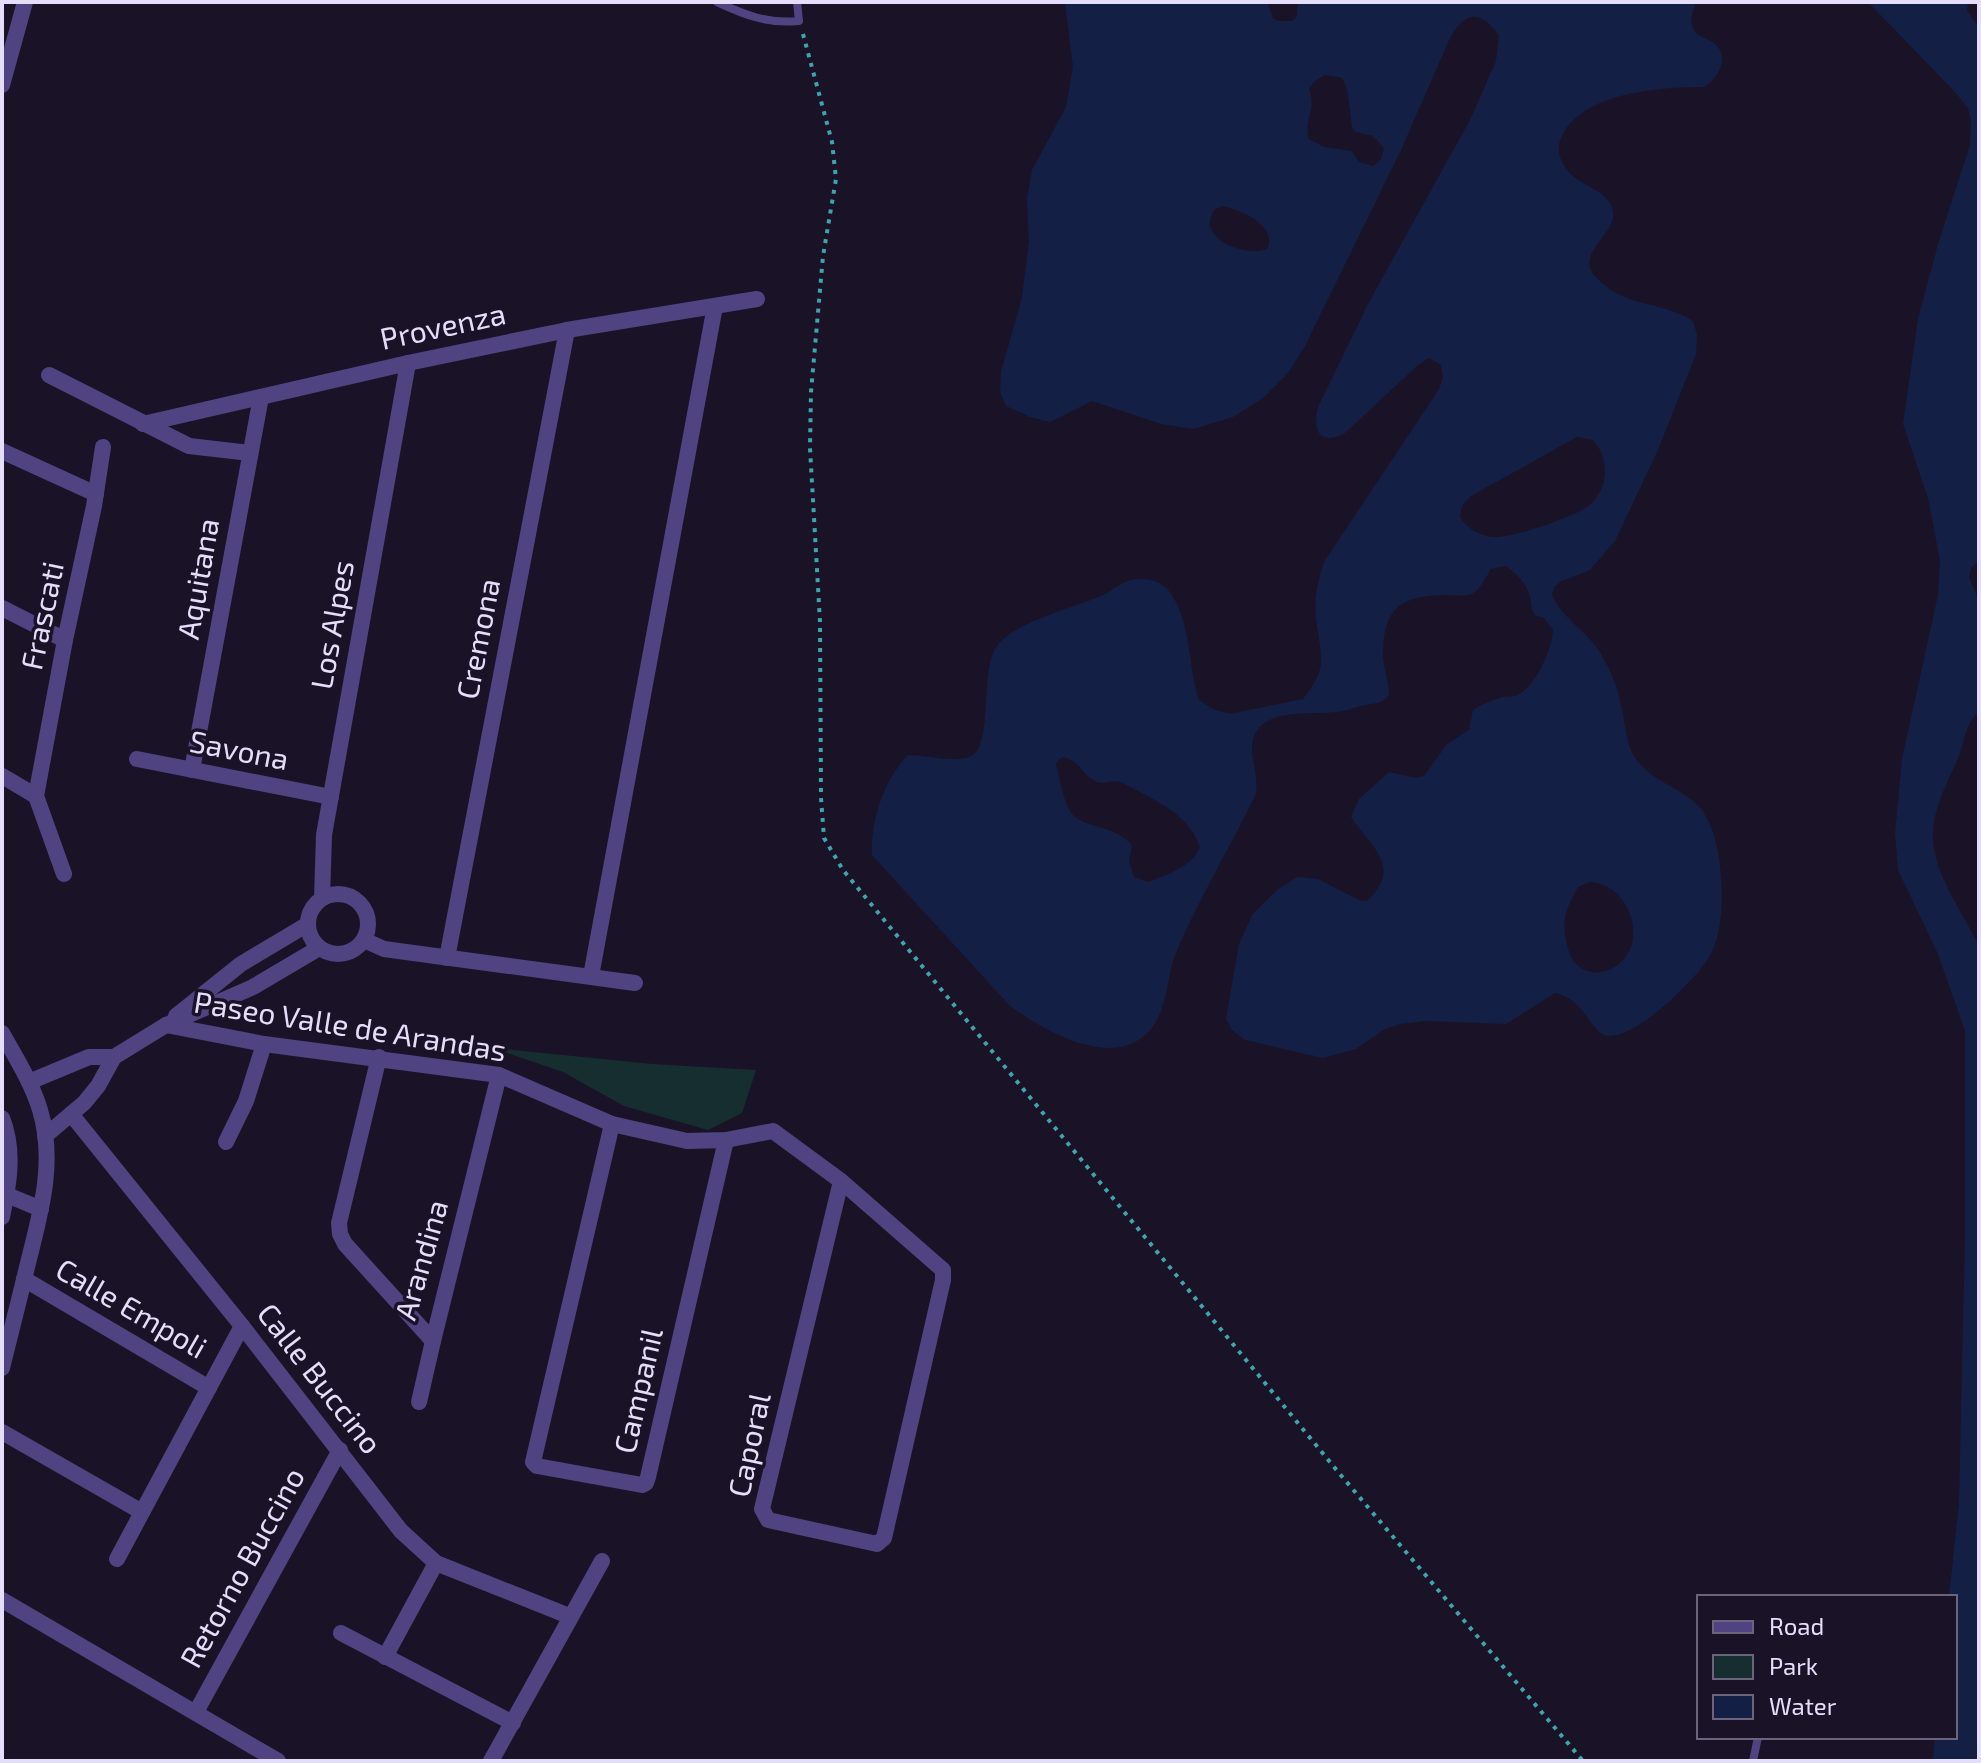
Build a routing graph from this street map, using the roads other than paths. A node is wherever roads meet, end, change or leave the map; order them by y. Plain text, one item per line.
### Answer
1 (25, 2) edge
2 (717, 2) edge
3 (797, 2) edge
4 (2, 85) edge
5 (757, 299) dead end
6 (715, 306) junction
7 (567, 330) junction
8 (408, 363) junction
9 (49, 375) dead end
10 (261, 397) junction
11 (143, 424) junction
12 (103, 447) dead end
13 (2, 451) edge
14 (250, 453) junction
15 (96, 494) junction
16 (2, 608) edge
17 (65, 640) junction
18 (137, 759) dead end
19 (192, 770) junction
20 (2, 776) edge
21 (36, 796) junction
22 (331, 797) junction
23 (64, 874) dead end
24 (322, 898) junction
25 (308, 924) junction
26 (364, 940) junction
27 (319, 948) junction
28 (447, 958) junction
29 (591, 976) junction
30 (635, 983) dead end
31 (166, 1025) junction
32 (2, 1033) edge
33 (264, 1044) junction
34 (114, 1057) junction
35 (379, 1057) junction
36 (499, 1075) junction
37 (29, 1082) junction
38 (71, 1114) junction
39 (2, 1118) edge
40 (612, 1124) junction
41 (45, 1136) junction
42 (726, 1140) junction
43 (226, 1142) dead end
44 (841, 1181) junction
45 (5, 1194) edge
46 (41, 1209) junction
47 (2, 1217) edge
48 (943, 1270) joint
49 (24, 1279) junction
50 (242, 1326) junction
51 (433, 1341) junction
52 (2, 1368) edge
53 (209, 1388) junction
54 (419, 1402) dead end
55 (2, 1432) edge
56 (340, 1450) junction
57 (142, 1512) junction
58 (117, 1559) dead end
59 (602, 1561) dead end
60 (436, 1563) junction
61 (2, 1600) edge
62 (569, 1616) junction
63 (341, 1633) dead end
64 (385, 1657) junction
65 (196, 1712) junction
66 (513, 1723) junction
67 (1758, 1739) edge
68 (278, 1761) edge
69 (491, 1761) edge
70 (1753, 1761) edge

1 - 4 street
2 - 3 lane
5 - 6 street, Provenza
6 - 7 street, Provenza
6 - 29 street
7 - 8 street, Provenza
7 - 28 street, Cremona
8 - 10 street, Provenza
8 - 22 street, Los Alpes
9 - 11 street
10 - 11 street, Provenza
10 - 14 street, Aquitana
11 - 14 street
12 - 15 street, Frascati
13 - 15 street
14 - 19 street, Aquitana
15 - 17 street, Frascati
16 - 17 street
17 - 21 street, Frascati
18 - 19 street, Savona
19 - 22 street, Savona
20 - 21 street
21 - 23 street
22 - 24 street, Los Alpes
24 - 25 street
24 - 26 street
25 - 27 street
25 - 31 street
26 - 27 street
26 - 28 street
27 - 31 street
28 - 29 street
29 - 30 street
31 - 33 street, Paseo Valle de Arandas
31 - 34 street
32 - 37 street
33 - 35 street, Paseo Valle de Arandas
33 - 43 street
34 - 37 street
34 - 38 street
35 - 36 street, Paseo Valle de Arandas
35 - 51 street, Arandina
36 - 40 street, Paseo Valle de Arandas
36 - 51 street, Arandina
37 - 41 street
38 - 41 street
38 - 50 street, Calle Buccino
39 - 45 street
40 - 42 street, Paseo Valle de Arandas
40 - 42 street, Campanil
41 - 46 street
42 - 44 street, Paseo Valle de Arandas
44 - 48 street, Paseo Valle de Arandas
44 - 48 street, Caporal
45 - 46 street
45 - 47 street
46 - 49 street
49 - 52 street
49 - 53 street, Calle Empoli
50 - 53 street
50 - 56 street, Calle Buccino
51 - 54 street
53 - 57 street
55 - 57 street
56 - 60 street, Calle Buccino
56 - 65 street, Retorno Buccino
57 - 58 street
59 - 62 street
60 - 62 street, Calle Buccino
60 - 64 street
61 - 65 street, Retorno Buccino
62 - 66 street
63 - 64 street
64 - 66 street
65 - 68 street, Retorno Buccino
66 - 69 street
67 - 70 lane

